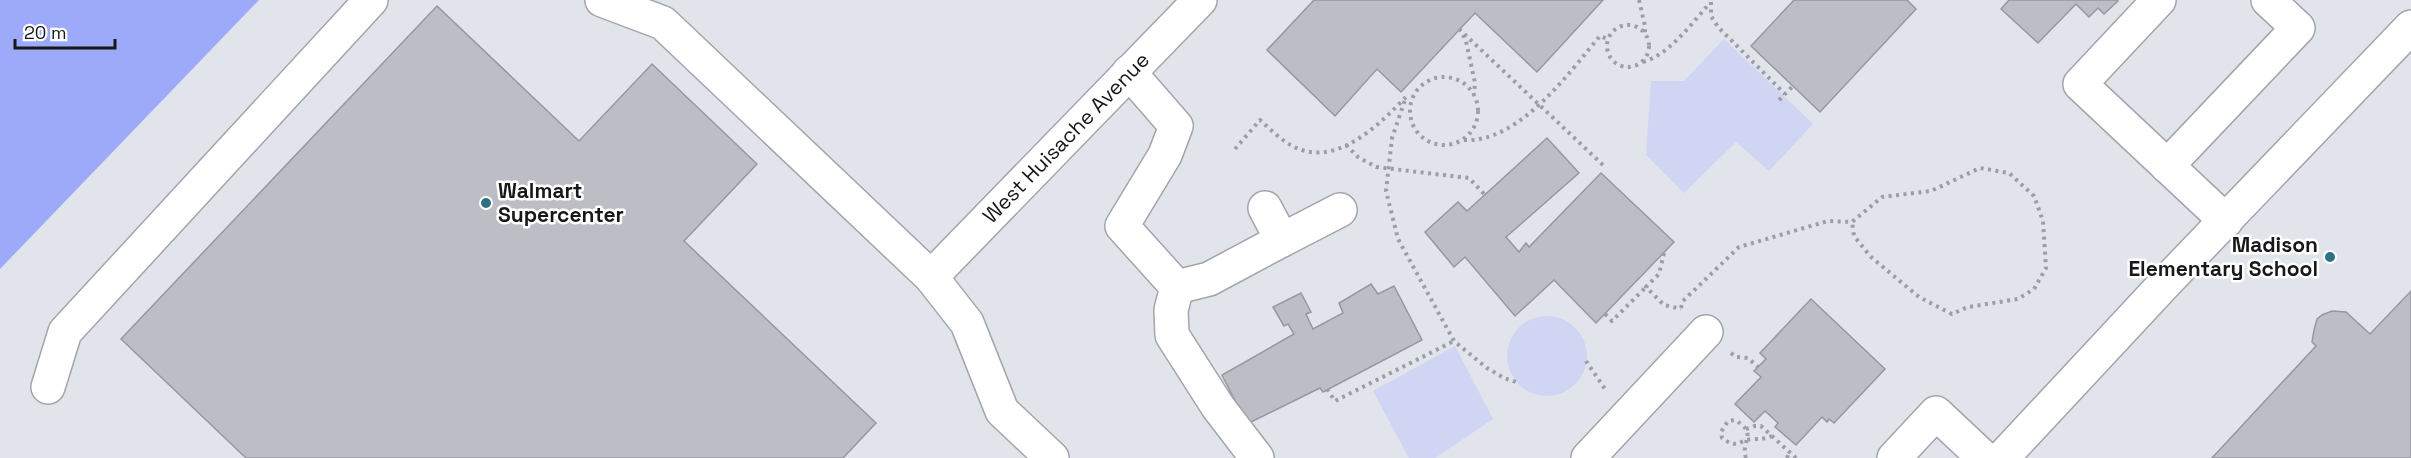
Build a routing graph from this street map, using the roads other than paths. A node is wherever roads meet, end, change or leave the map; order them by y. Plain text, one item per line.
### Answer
1 (371, 0) edge
2 (602, 0) edge
3 (1200, 0) edge
4 (2159, 0) edge
5 (2268, 0) edge
6 (2411, 27) edge
7 (1129, 72) junction
8 (2167, 166) junction
9 (1265, 208) dead end
10 (1340, 210) dead end
11 (2226, 221) junction
12 (1282, 240) junction
13 (931, 277) junction
14 (1177, 287) junction
15 (1706, 332) dead end
16 (48, 387) dead end
17 (1052, 458) edge
18 (1257, 458) edge
19 (1588, 458) edge
20 (1894, 458) edge
21 (1984, 458) edge
22 (2002, 458) edge

1 - 16 street
2 - 13 street
3 - 7 street, West Huisache Avenue
4 - 8 street
5 - 8 street
6 - 11 street
7 - 13 street, West Huisache Avenue
7 - 14 street
8 - 11 street
9 - 12 street
10 - 12 street
11 - 22 street
12 - 14 street
13 - 17 street
14 - 18 street
15 - 19 street
20 - 21 street

